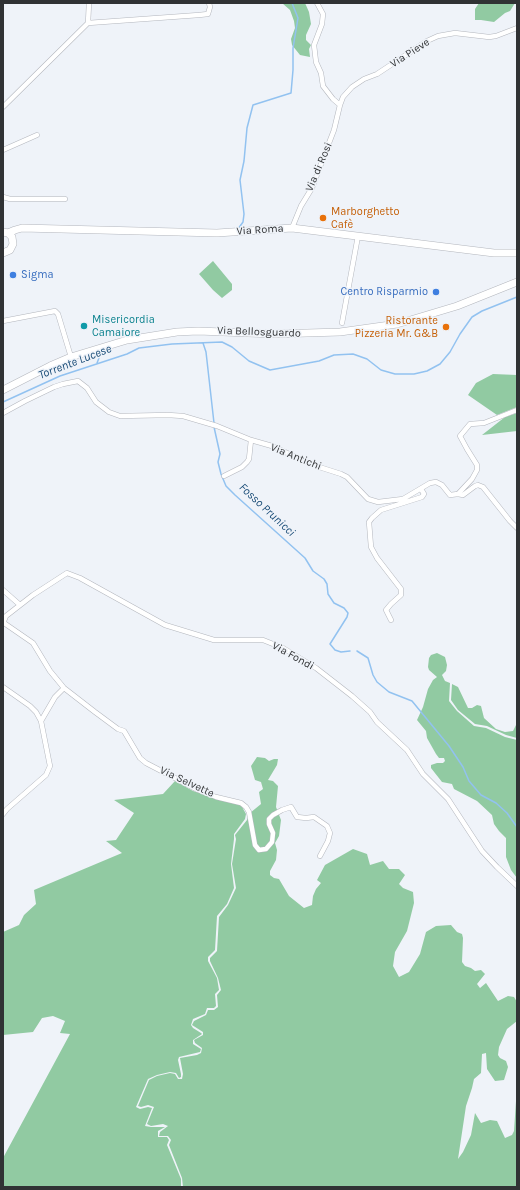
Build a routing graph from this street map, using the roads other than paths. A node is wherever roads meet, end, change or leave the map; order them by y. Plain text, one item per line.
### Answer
1 (89, 3) edge
2 (209, 3) edge
3 (317, 3) edge
4 (88, 23) junction
5 (517, 28) edge
6 (340, 104) junction
7 (3, 106) edge
8 (37, 135) dead end
9 (3, 150) edge
10 (3, 197) edge
11 (65, 199) dead end
12 (292, 228) junction
13 (9, 233) edge
14 (358, 236) junction
15 (3, 253) edge
16 (517, 253) edge
17 (517, 282) edge
18 (3, 321) edge
19 (342, 323) dead end
20 (71, 357) junction
21 (3, 390) edge
22 (517, 410) edge
23 (3, 413) edge
24 (250, 440) junction
25 (224, 476) dead end
26 (421, 489) junction
27 (458, 494) junction
28 (517, 528) edge
29 (3, 590) edge
30 (20, 605) junction
31 (391, 620) dead end
32 (3, 687) edge
33 (64, 688) junction
34 (41, 722) junction
35 (3, 814) edge
36 (320, 856) dead end
37 (517, 886) edge

1 - 4 street
2 - 4 street
3 - 6 street
4 - 7 street
5 - 6 street, Via Pieve
6 - 12 street, Via di Rosi
8 - 9 street
10 - 11 street
12 - 13 main road, Via Roma
12 - 14 main road, Via Roma
13 - 15 main road
14 - 16 main road, Via Roma
14 - 19 street
17 - 20 main road, Via Bellosguardo
18 - 20 street
20 - 21 main road, Via Bellosguardo
22 - 27 street
23 - 24 street, Via Antichi
24 - 25 street
24 - 26 street, Via Antichi
26 - 27 street, Via Antichi
26 - 31 street
27 - 28 street
29 - 30 street
30 - 33 street
30 - 37 street, Via Fondi
32 - 34 street
33 - 34 street
33 - 36 street, Via Selvette
34 - 35 street

